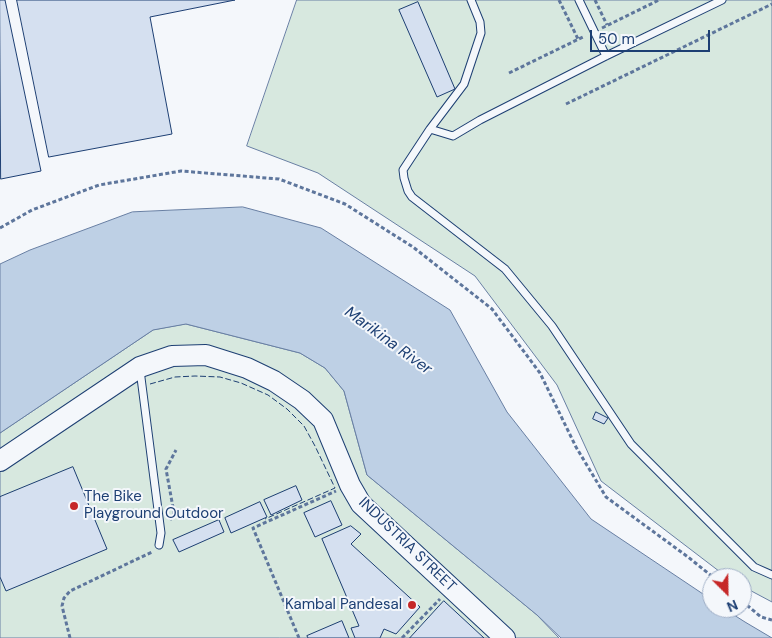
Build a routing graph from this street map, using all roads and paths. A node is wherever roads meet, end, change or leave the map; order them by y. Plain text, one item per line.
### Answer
1 (471, 0) edge
2 (559, 0) edge
3 (579, 0) edge
4 (595, 0) edge
5 (722, 0) edge
6 (772, 4) edge
7 (607, 25) dead end
8 (578, 39) dead end
9 (606, 56) junction
10 (566, 104) dead end
11 (430, 129) junction
12 (0, 228) edge
13 (140, 367) junction
14 (176, 450) dead end
15 (0, 461) edge
16 (350, 485) junction
17 (161, 533) junction
18 (159, 546) joint
19 (702, 568) edge
20 (772, 574) edge
21 (451, 588) junction
22 (752, 609) edge
23 (772, 620) edge
24 (70, 638) edge
25 (299, 638) edge
26 (402, 638) edge
27 (505, 638) edge

1 - 11 lane
2 - 8 path
3 - 9 lane
4 - 7 path
5 - 9 lane
6 - 10 path
9 - 11 lane
11 - 20 lane
12 - 19 path
13 - 15 street, INDUSTRIA STREET
13 - 16 street, INDUSTRIA STREET
13 - 17 lane
14 - 17 path
16 - 21 street, INDUSTRIA STREET
16 - 25 path
17 - 18 lane
18 - 24 path
21 - 26 path
21 - 27 street, INDUSTRIA STREET
22 - 23 path

